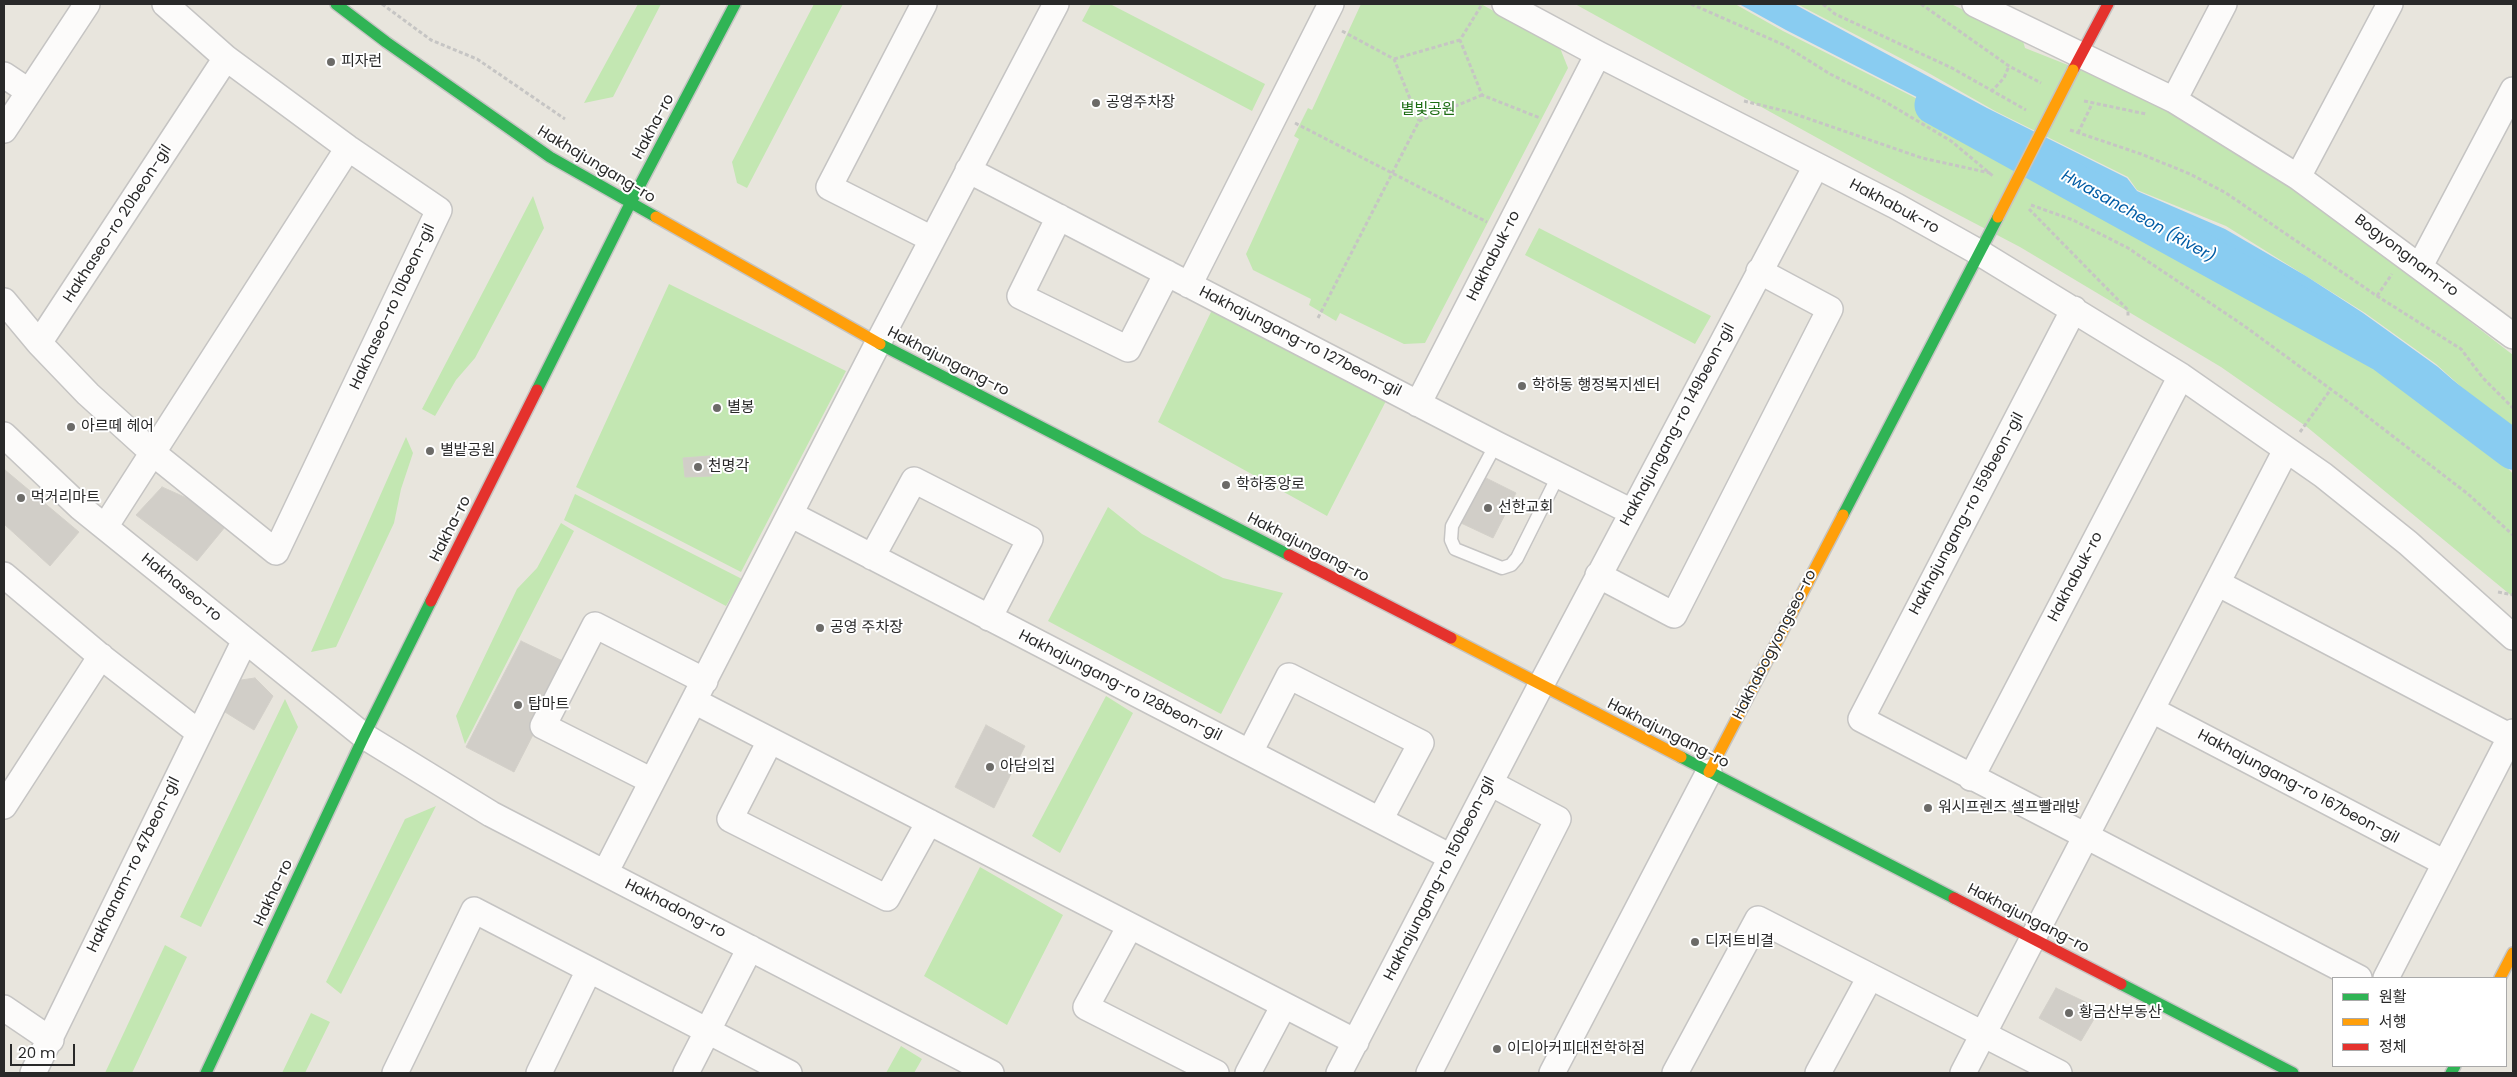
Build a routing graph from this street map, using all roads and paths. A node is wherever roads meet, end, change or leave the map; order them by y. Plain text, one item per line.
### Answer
1 (87, 4) edge
2 (165, 4) edge
3 (336, 4) edge
4 (382, 4) edge
5 (735, 4) edge
6 (924, 4) edge
7 (1056, 4) edge
8 (1331, 4) edge
9 (1483, 4) edge
10 (1505, 4) edge
11 (1690, 4) edge
12 (1823, 4) edge
13 (2108, 4) edge
14 (2224, 4) edge
15 (2390, 4) edge
16 (1984, 6) edge
17 (1339, 29) dead end
18 (1460, 40) junction
19 (1598, 54) junction
20 (226, 58) junction
21 (1394, 59) junction
22 (2077, 62) junction
23 (2009, 66) dead end
24 (4, 75) edge
25 (2513, 90) edge
26 (28, 91) junction
27 (1991, 92) junction
28 (1482, 95) junction
29 (1741, 100) dead end
30 (2174, 100) junction
31 (2092, 104) dead end
32 (2030, 112) dead end
33 (565, 119) dead end
34 (1419, 121) junction
35 (1549, 121) dead end
36 (1294, 122) dead end
37 (2062, 126) dead end
38 (4, 130) edge
39 (2078, 133) junction
40 (348, 148) junction
41 (1816, 166) junction
42 (968, 170) junction
43 (1990, 173) junction
44 (1392, 175) junction
45 (2298, 177) junction
46 (1996, 179) dead end
47 (630, 204) junction
48 (1059, 217) junction
49 (1494, 226) dead end
50 (932, 239) junction
51 (1980, 253) junction
52 (2420, 266) junction
53 (2395, 270) dead end
54 (1759, 271) junction
55 (1167, 273) junction
56 (1189, 285) junction
57 (2377, 296) junction
58 (4, 301) edge
59 (2074, 309) junction
60 (1318, 318) dead end
61 (2127, 323) dead end
62 (2513, 336) edge
63 (39, 343) junction
64 (878, 343) junction
65 (2180, 376) junction
66 (2331, 389) junction
67 (1418, 404) junction
68 (2513, 408) edge
69 (4, 435) edge
70 (2292, 443) junction
71 (1496, 444) junction
72 (154, 453) junction
73 (1558, 476) junction
74 (1632, 512) junction
75 (790, 514) junction
76 (105, 527) junction
77 (2513, 535) edge
78 (872, 557) junction
79 (1598, 575) junction
80 (2217, 583) junction
81 (8, 589) edge
82 (990, 618) junction
83 (2513, 637) edge
84 (245, 640) junction
85 (101, 656) junction
86 (1541, 685) junction
87 (699, 691) junction
88 (2152, 710) junction
89 (198, 732) junction
90 (2512, 734) edge
91 (364, 736) junction
92 (770, 741) junction
93 (1250, 752) junction
94 (1709, 772) junction
95 (1971, 778) junction
96 (652, 782) junction
97 (1490, 783) junction
98 (4, 806) edge
99 (1380, 820) junction
100 (929, 822) junction
101 (2085, 837) junction
102 (1451, 857) junction
103 (2445, 863) junction
104 (605, 873) junction
105 (1130, 926) junction
106 (2033, 939) junction
107 (750, 948) junction
108 (2513, 953) edge
109 (589, 970) junction
110 (1870, 976) junction
111 (2357, 977) edge
112 (2387, 977) edge
113 (2501, 977) edge
114 (1284, 1005) junction
115 (4, 1008) edge
116 (708, 1031) junction
117 (1983, 1034) junction
118 (50, 1040) junction
119 (1356, 1042) junction
120 (34, 1073) edge
121 (206, 1073) edge
122 (395, 1073) edge
123 (538, 1073) edge
124 (686, 1073) edge
125 (789, 1073) edge
126 (991, 1073) edge
127 (1216, 1073) edge
128 (1248, 1073) edge
129 (1339, 1073) edge
130 (1429, 1073) edge
131 (1552, 1073) edge
132 (1675, 1073) edge
133 (1818, 1073) edge
134 (1963, 1073) edge
135 (2059, 1073) edge
136 (2293, 1073) edge

1 - 26 street
2 - 20 street
3 - 47 street, Hakhajungang-ro
4 - 33 path
5 - 47 street, Hakha-ro
6 - 50 street
7 - 42 street
8 - 56 street
9 - 18 path
10 - 19 street, Hakhabuk-ro
11 - 43 path
12 - 27 path
13 - 22 street
14 - 30 street
15 - 45 street
16 - 22 street, Bogyongnam-ro
17 - 21 path
18 - 21 path
18 - 28 path
19 - 41 street, Hakhabuk-ro
19 - 67 street, Hakhabuk-ro
20 - 40 street
20 - 63 street, Hakhaseo-ro 20beon-gil
21 - 34 path
22 - 30 street, Bogyongnam-ro
22 - 51 street, Hakhabogyongseo-ro, bridge
23 - 27 path
24 - 26 street
25 - 52 street
26 - 38 street
27 - 32 path
28 - 34 path
28 - 35 path
29 - 43 path
30 - 45 street, Bogyongnam-ro
31 - 39 path
34 - 44 path
36 - 44 path
37 - 39 path
39 - 57 path
40 - 72 street
40 - 72 street, Hakhaseo-ro 10beon-gil
41 - 51 street, Hakhabuk-ro
41 - 54 street, Hakhajungang-ro 149beon-gil
42 - 48 street, Hakhajungang-ro 127beon-gil
42 - 50 street
43 - 46 path
44 - 49 path
44 - 60 path
45 - 52 street, Bogyongnam-ro
47 - 64 street, Hakhajungang-ro
47 - 91 street, Hakha-ro
48 - 55 street, Hakhajungang-ro 127beon-gil
48 - 55 street
50 - 64 street
51 - 59 street, Hakhabuk-ro
51 - 94 street, Hakhabogyongseo-ro
52 - 62 street, Bogyongnam-ro
53 - 57 path
54 - 74 street, Hakhajungang-ro 149beon-gil
54 - 79 street
55 - 56 street, Hakhajungang-ro 127beon-gil
56 - 67 street, Hakhajungang-ro 127beon-gil
57 - 68 path
58 - 63 street
59 - 65 street, Hakhabuk-ro
59 - 95 street, Hakhajungang-ro 159beon-gil
61 - 66 path
63 - 72 street
64 - 75 street
64 - 86 street, Hakhajungang-ro
65 - 70 street, Hakhabuk-ro
65 - 95 street, Hakhabuk-ro
66 - 70 path
66 - 77 path
67 - 71 street, Hakhajungang-ro 127beon-gil
69 - 76 street, Hakhaseo-ro
70 - 80 street
70 - 83 street, Hakhabuk-ro
71 - 73 street, Hakhajungang-ro 127beon-gil
71 - 73 lane
72 - 76 street
73 - 74 street, Hakhajungang-ro 127beon-gil
74 - 79 street, Hakhajungang-ro 149beon-gil
75 - 78 street, Hakhajungang-ro 128beon-gil
75 - 87 street
76 - 84 street, Hakhaseo-ro
78 - 82 street, Hakhajungang-ro 128beon-gil
78 - 82 street
79 - 86 street, Hakhajungang-ro 149beon-gil
80 - 88 street
80 - 90 street
81 - 85 street
82 - 93 street, Hakhajungang-ro 128beon-gil
84 - 89 street, Hakhanam-ro 47beon-gil
84 - 91 street, Hakhaseo-ro
85 - 89 street
85 - 98 street
86 - 94 street, Hakhajungang-ro
86 - 97 street, Hakhajungang-ro 150beon-gil
87 - 92 street
87 - 96 street
87 - 96 street
88 - 101 street
88 - 103 street, Hakhajungang-ro 167beon-gil
89 - 118 street, Hakhanam-ro 47beon-gil
90 - 103 street
91 - 104 street, Hakhadong-ro
91 - 121 street, Hakha-ro
92 - 100 street
92 - 100 street
93 - 99 street, Hakhajungang-ro 128beon-gil
93 - 99 street
94 - 106 street, Hakhajungang-ro
94 - 131 street, Hakhabogyongseo-ro
95 - 101 street
96 - 104 street
97 - 102 street, Hakhajungang-ro 150beon-gil
97 - 130 street
99 - 102 street, Hakhajungang-ro 128beon-gil
100 - 105 street
101 - 106 street
101 - 111 street
102 - 119 street, Hakhajungang-ro 150beon-gil
103 - 112 street
104 - 107 street, Hakhadong-ro
105 - 114 street
105 - 127 street
106 - 117 street
106 - 136 street, Hakhajungang-ro
107 - 116 street
107 - 126 street, Hakhadong-ro
108 - 113 street
109 - 116 street
109 - 122 street
109 - 123 street
110 - 117 street
110 - 132 street
110 - 133 street
114 - 119 street
114 - 128 street
115 - 118 street
116 - 124 street
116 - 125 street
117 - 134 street
117 - 135 street
118 - 120 street, Hakhanam-ro 47beon-gil
119 - 129 street, Hakhajungang-ro 150beon-gil

